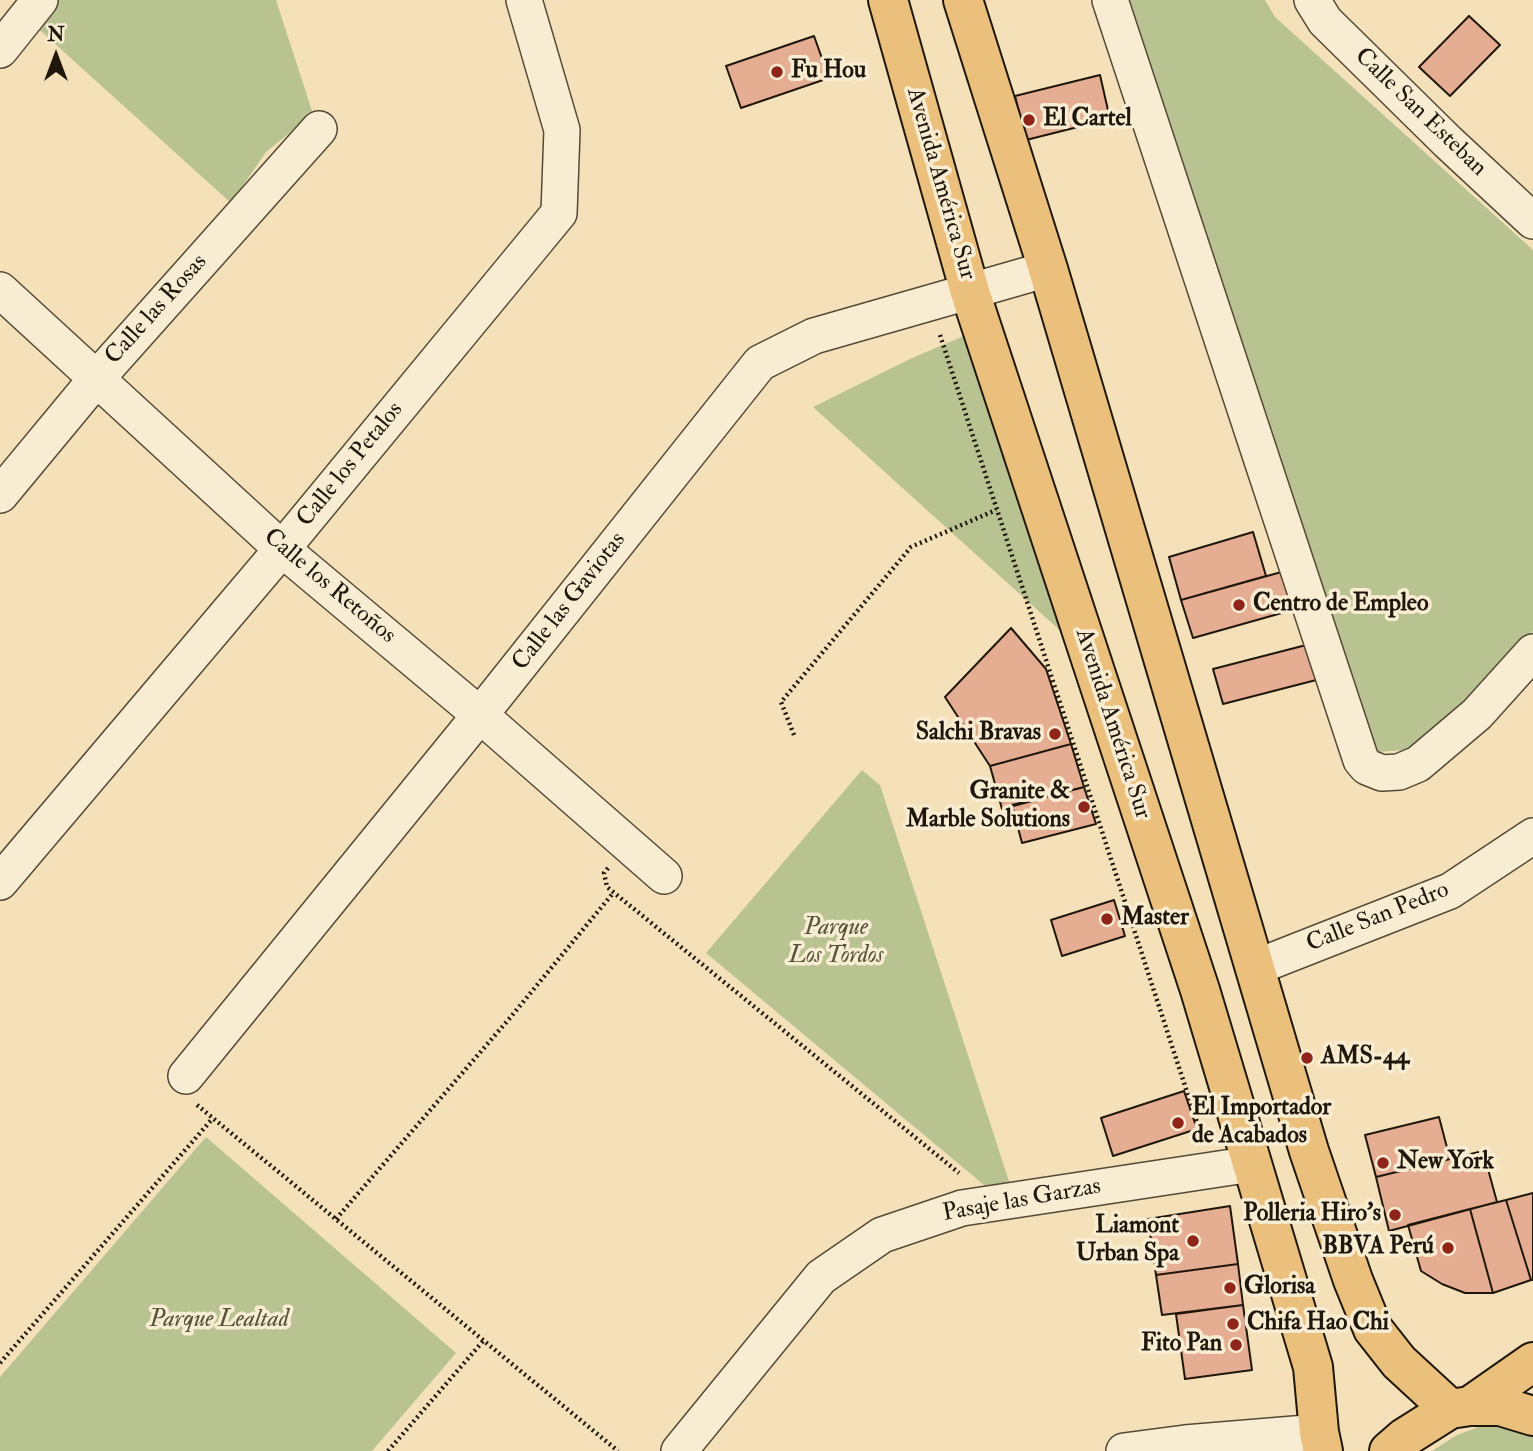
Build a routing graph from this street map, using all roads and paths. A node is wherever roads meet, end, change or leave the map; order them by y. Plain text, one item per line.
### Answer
1 (40, 0) edge
2 (524, 0) edge
3 (888, 0) edge
4 (963, 0) edge
5 (1110, 0) edge
6 (1312, 0) edge
7 (0, 50) edge
8 (318, 129) dead end
9 (1533, 221) edge
10 (1048, 269) junction
11 (0, 290) edge
12 (970, 292) junction
13 (930, 304) junction
14 (97, 378) junction
15 (0, 495) edge
16 (996, 510) junction
17 (282, 548) junction
18 (1533, 652) edge
19 (480, 715) junction
20 (794, 735) dead end
21 (1533, 836) edge
22 (625, 842) junction
23 (664, 876) dead end
24 (0, 882) edge
25 (614, 892) junction
26 (1254, 968) junction
27 (186, 1076) joint
28 (213, 1118) junction
29 (1252, 1164) junction
30 (1213, 1169) junction
31 (995, 1203) junction
32 (336, 1219) junction
33 (484, 1340) junction
34 (1533, 1362) edge
35 (0, 1363) edge
36 (1460, 1407) junction
37 (1533, 1416) edge
38 (1321, 1442) edge
39 (388, 1451) edge
40 (618, 1451) edge
41 (679, 1451) edge
42 (1124, 1451) edge
43 (1389, 1451) edge

1 - 7 street
2 - 17 street, Calle los Petalos
3 - 12 main road, Avenida América Sur
4 - 10 main road
5 - 18 street
6 - 9 street, Calle San Esteban
8 - 14 street, Calle las Rosas
10 - 12 street, Calle las Gaviotas
10 - 26 main road
11 - 14 street, Calle los Retoños
12 - 13 street, Calle las Gaviotas
12 - 29 main road, Avenida América Sur
13 - 16 path
13 - 19 street, Calle las Gaviotas
14 - 15 street, Calle las Rosas
14 - 17 street, Calle los Retoños
16 - 20 path
16 - 30 path
17 - 19 street, Calle los Retoños
17 - 24 street, Calle los Petalos
19 - 22 street, Calle los Retoños
19 - 27 street, Calle las Gaviotas
21 - 26 street, Calle San Pedro
22 - 23 street, Calle los Retoños
22 - 25 path
25 - 31 path
25 - 32 path
26 - 36 main road
27 - 28 path
28 - 32 path
28 - 35 path
29 - 30 street, Pasaje las Garzas
29 - 38 main road, Avenida América Sur
30 - 31 street, Pasaje las Garzas
31 - 41 street, Pasaje las Garzas
32 - 33 path
33 - 39 path
33 - 40 path
34 - 36 main road
36 - 37 main road
36 - 43 main road
38 - 42 street

